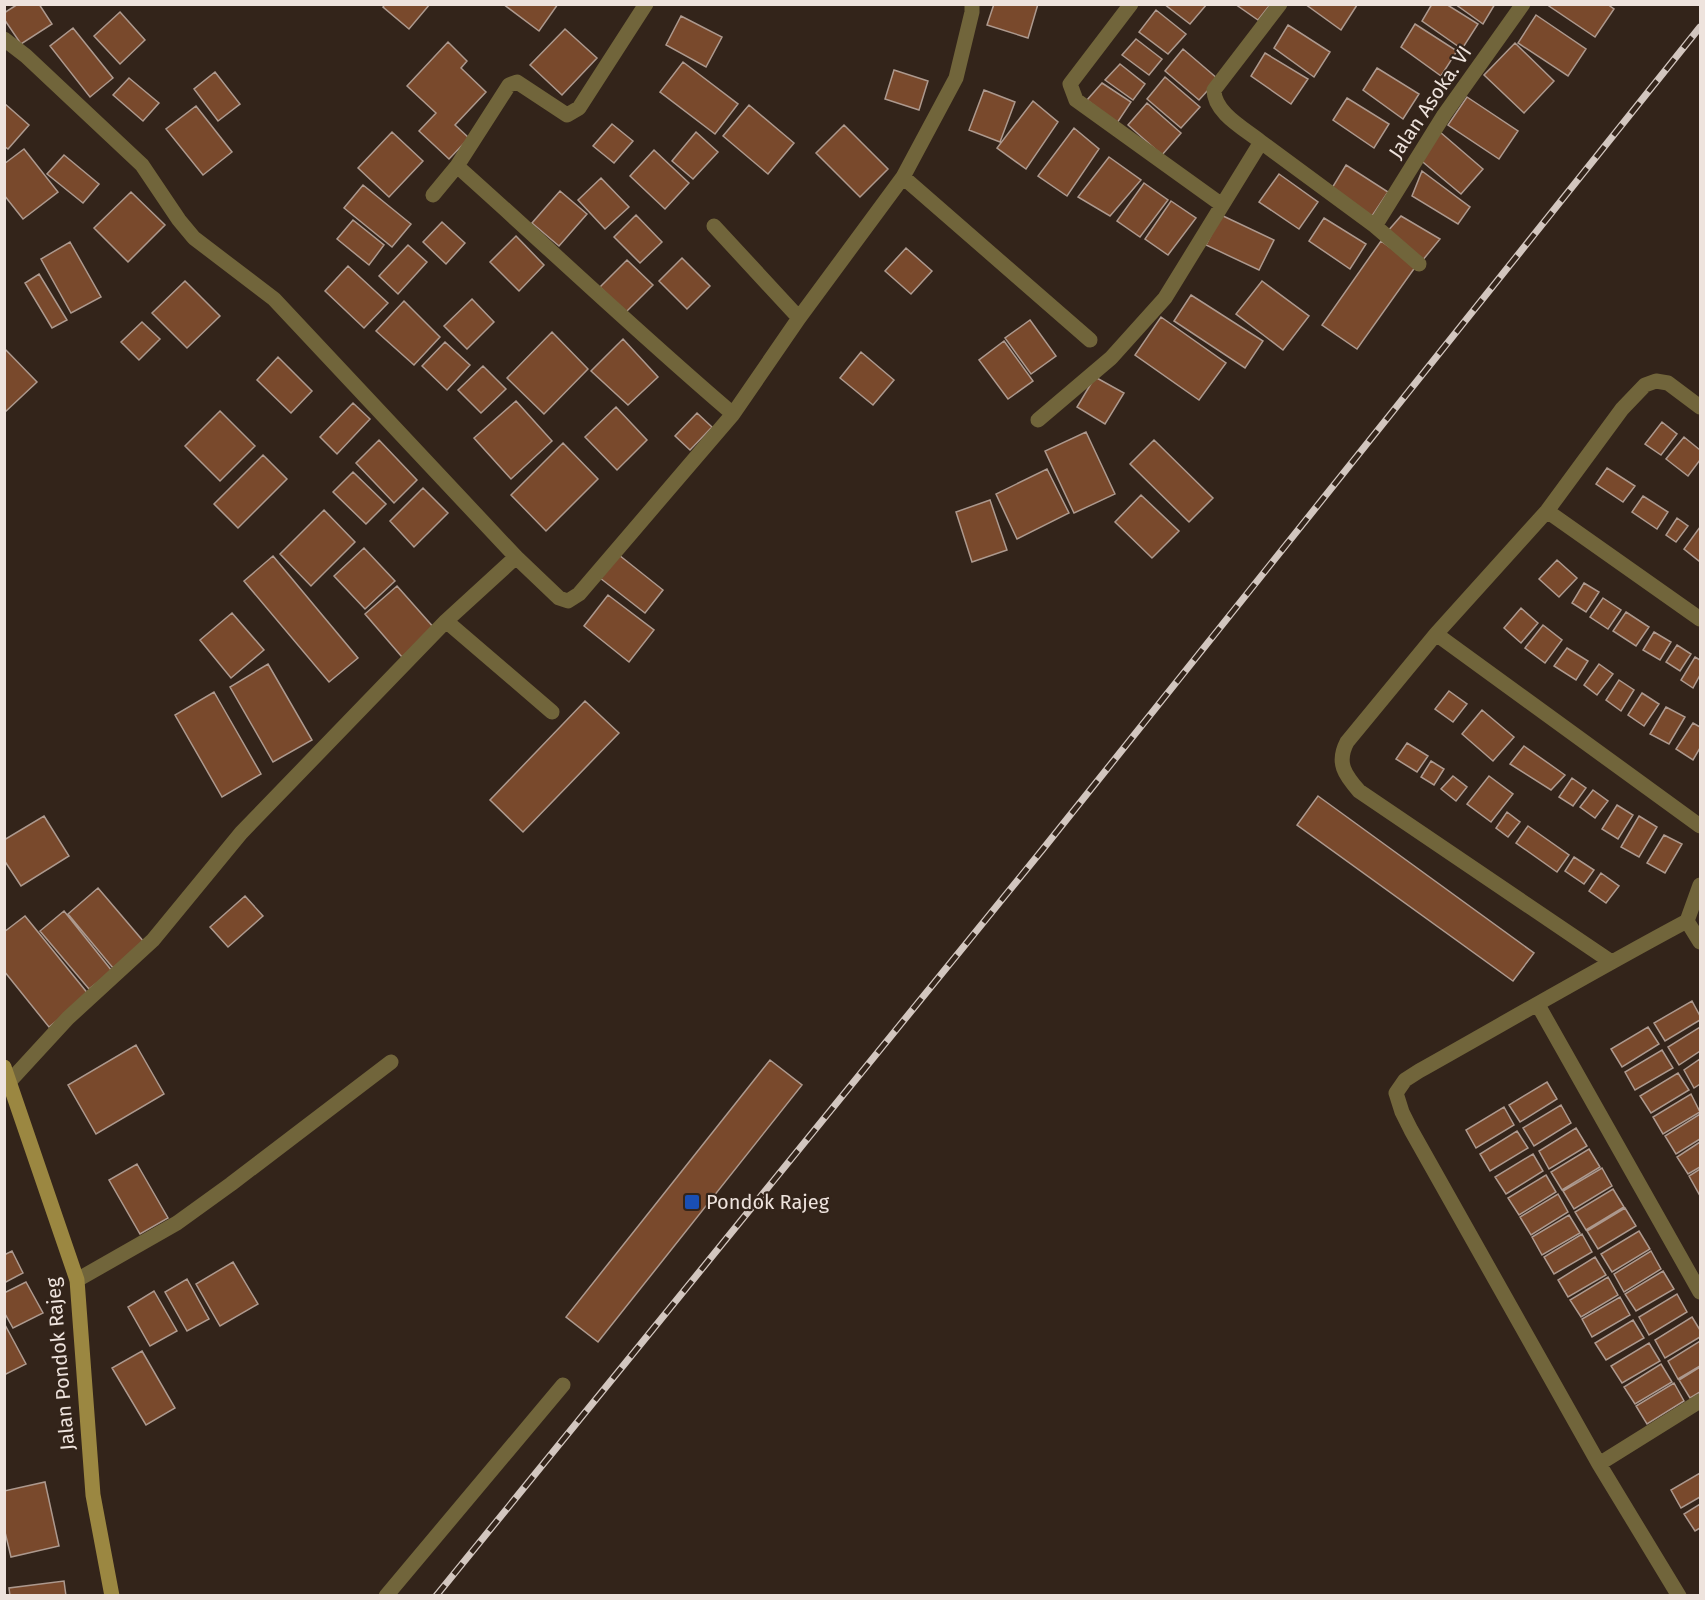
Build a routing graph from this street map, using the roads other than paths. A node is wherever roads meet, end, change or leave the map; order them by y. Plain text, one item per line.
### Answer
1 (646, 4) edge
2 (972, 4) edge
3 (1131, 4) edge
4 (1280, 4) edge
5 (1523, 4) edge
6 (4, 39) edge
7 (1261, 142) junction
8 (457, 166) junction
9 (903, 177) junction
10 (433, 195) dead end
11 (1222, 205) junction
12 (714, 226) dead end
13 (1375, 226) junction
14 (1419, 264) dead end
15 (799, 318) junction
16 (1090, 340) dead end
17 (1701, 407) edge
18 (733, 414) junction
19 (1038, 420) dead end
20 (1546, 511) junction
21 (516, 557) junction
22 (1701, 619) edge
23 (446, 621) junction
24 (1436, 634) junction
25 (552, 712) dead end
26 (1701, 826) edge
27 (1701, 885) edge
28 (1687, 921) junction
29 (1701, 942) edge
30 (1610, 961) junction
31 (1538, 1005) junction
32 (392, 1062) dead end
33 (4, 1067) edge
34 (10, 1082) junction
35 (76, 1280) junction
36 (1701, 1292) edge
37 (563, 1384) dead end
38 (1701, 1401) edge
39 (1599, 1464) junction
40 (112, 1596) edge
41 (387, 1596) edge
42 (1679, 1596) edge

1 - 8 street
2 - 9 street
3 - 11 street
4 - 7 street
5 - 13 street, Jalan Asoka. VI
6 - 21 street
7 - 11 street
7 - 13 street
8 - 10 street
8 - 18 street
9 - 15 street
9 - 16 street
11 - 19 street
12 - 15 street
13 - 14 street
15 - 18 street
17 - 20 street
18 - 21 street
20 - 22 street
20 - 24 street
21 - 23 street
23 - 25 street
23 - 34 street
24 - 26 street
24 - 30 street
27 - 28 street
28 - 29 street
28 - 30 street
30 - 31 street
31 - 36 street
31 - 39 street
32 - 35 street
33 - 34 main road, Jalan Pondok Rajeg
34 - 35 main road, Jalan Pondok Rajeg
35 - 40 main road, Jalan Pondok Rajeg
37 - 41 street
38 - 39 street
39 - 42 street

